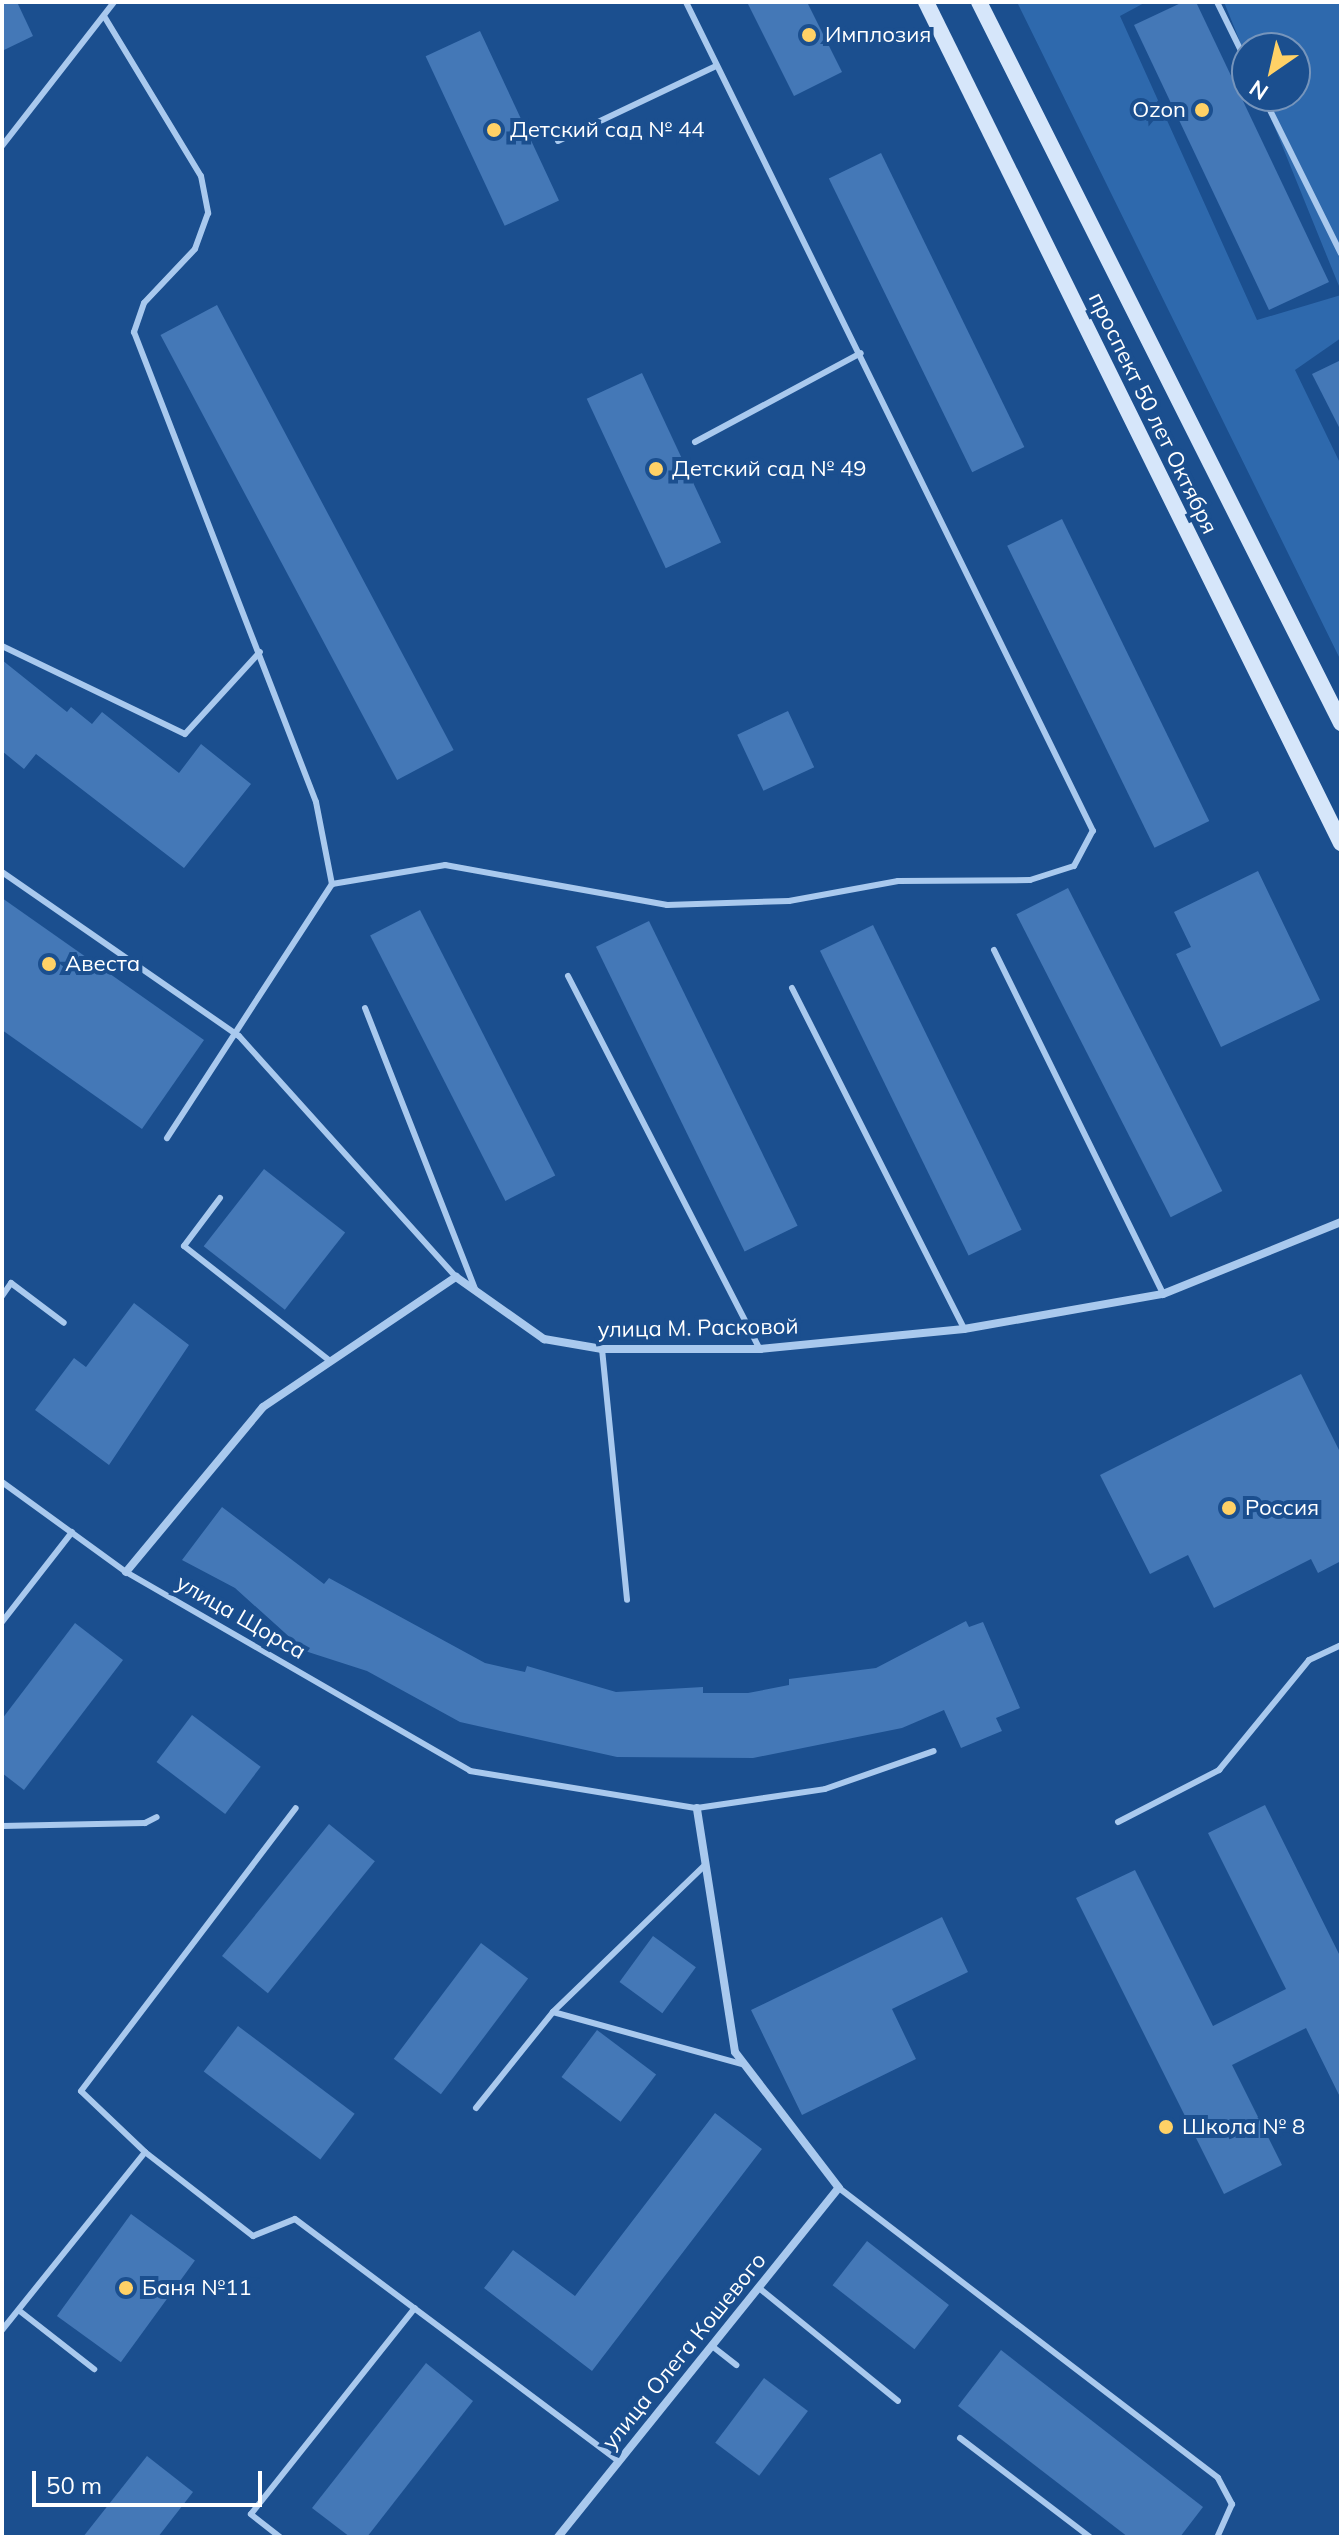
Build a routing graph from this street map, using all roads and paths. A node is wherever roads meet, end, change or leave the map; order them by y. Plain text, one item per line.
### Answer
1 (114, 2) edge
2 (686, 2) edge
3 (926, 2) edge
4 (979, 2) edge
5 (1217, 2) edge
6 (104, 16) junction
7 (1232, 32) edge
8 (716, 66) junction
9 (1271, 112) edge
10 (558, 141) dead end
11 (2, 146) edge
12 (1341, 254) edge
13 (861, 353) junction
14 (695, 442) dead end
15 (2, 646) edge
16 (260, 652) junction
17 (1341, 723) edge
18 (1341, 843) edge
19 (2, 872) edge
20 (332, 884) junction
21 (994, 950) dead end
22 (568, 976) dead end
23 (792, 988) dead end
24 (365, 1008) dead end
25 (239, 1036) junction
26 (167, 1138) dead end
27 (220, 1198) dead end
28 (1341, 1222) edge
29 (456, 1277) junction
30 (478, 1294) junction
31 (1163, 1294) junction
32 (2, 1296) edge
33 (64, 1323) dead end
34 (964, 1329) junction
35 (602, 1349) junction
36 (760, 1349) junction
37 (329, 1360) junction
38 (2, 1482) edge
39 (72, 1532) junction
40 (126, 1572) junction
41 (627, 1600) dead end
42 (2, 1622) edge
43 (1341, 1645) edge
44 (934, 1751) dead end
45 (296, 1808) dead end
46 (697, 1808) junction
47 (157, 1817) dead end
48 (1118, 1822) dead end
49 (2, 1826) edge
50 (704, 1866) junction
51 (553, 2012) junction
52 (745, 2065) junction
53 (476, 2108) dead end
54 (145, 2152) junction
55 (839, 2188) junction
56 (759, 2288) junction
57 (415, 2308) junction
58 (21, 2312) junction
59 (2, 2330) edge
60 (712, 2346) junction
61 (736, 2365) dead end
62 (94, 2369) dead end
63 (898, 2401) dead end
64 (960, 2438) dead end
65 (619, 2461) junction
66 (280, 2537) edge
67 (558, 2537) edge
68 (1090, 2537) edge
69 (1217, 2537) edge

1 - 6 lane
2 - 8 lane
3 - 18 main road, проспект 50 лет Октября
4 - 17 main road, проспект 50 лет Октября
5 - 7 lane
6 - 11 lane
6 - 16 lane
8 - 10 lane
8 - 13 lane
9 - 12 lane
13 - 14 lane
13 - 20 lane
15 - 16 lane
16 - 20 lane
19 - 25 lane
20 - 25 lane
21 - 31 lane
22 - 36 lane
23 - 34 lane
24 - 30 lane
25 - 26 lane
25 - 29 lane
27 - 37 lane
28 - 31 street, улица М. Расковой
29 - 30 street, улица М. Расковой
29 - 37 street
30 - 35 street, улица М. Расковой
31 - 34 street, улица М. Расковой
32 - 33 lane
34 - 36 street, улица М. Расковой
35 - 36 street, улица М. Расковой
35 - 41 lane
37 - 40 street
38 - 39 lane, улица Щорса
39 - 40 lane, улица Щорса
39 - 42 lane
40 - 46 lane, улица Щорса
43 - 48 lane
44 - 46 lane
45 - 54 lane
46 - 50 street
47 - 49 lane
50 - 51 lane
50 - 52 street
51 - 52 lane
51 - 53 lane
52 - 55 street
54 - 57 lane
54 - 58 lane
55 - 56 street, улица Олега Кошевого
55 - 69 lane
56 - 60 street, улица Олега Кошевого
56 - 63 lane
57 - 65 lane
57 - 66 lane
58 - 59 lane
58 - 62 lane
60 - 61 lane
60 - 65 street, улица Олега Кошевого
64 - 68 lane
65 - 67 street, улица Олега Кошевого

